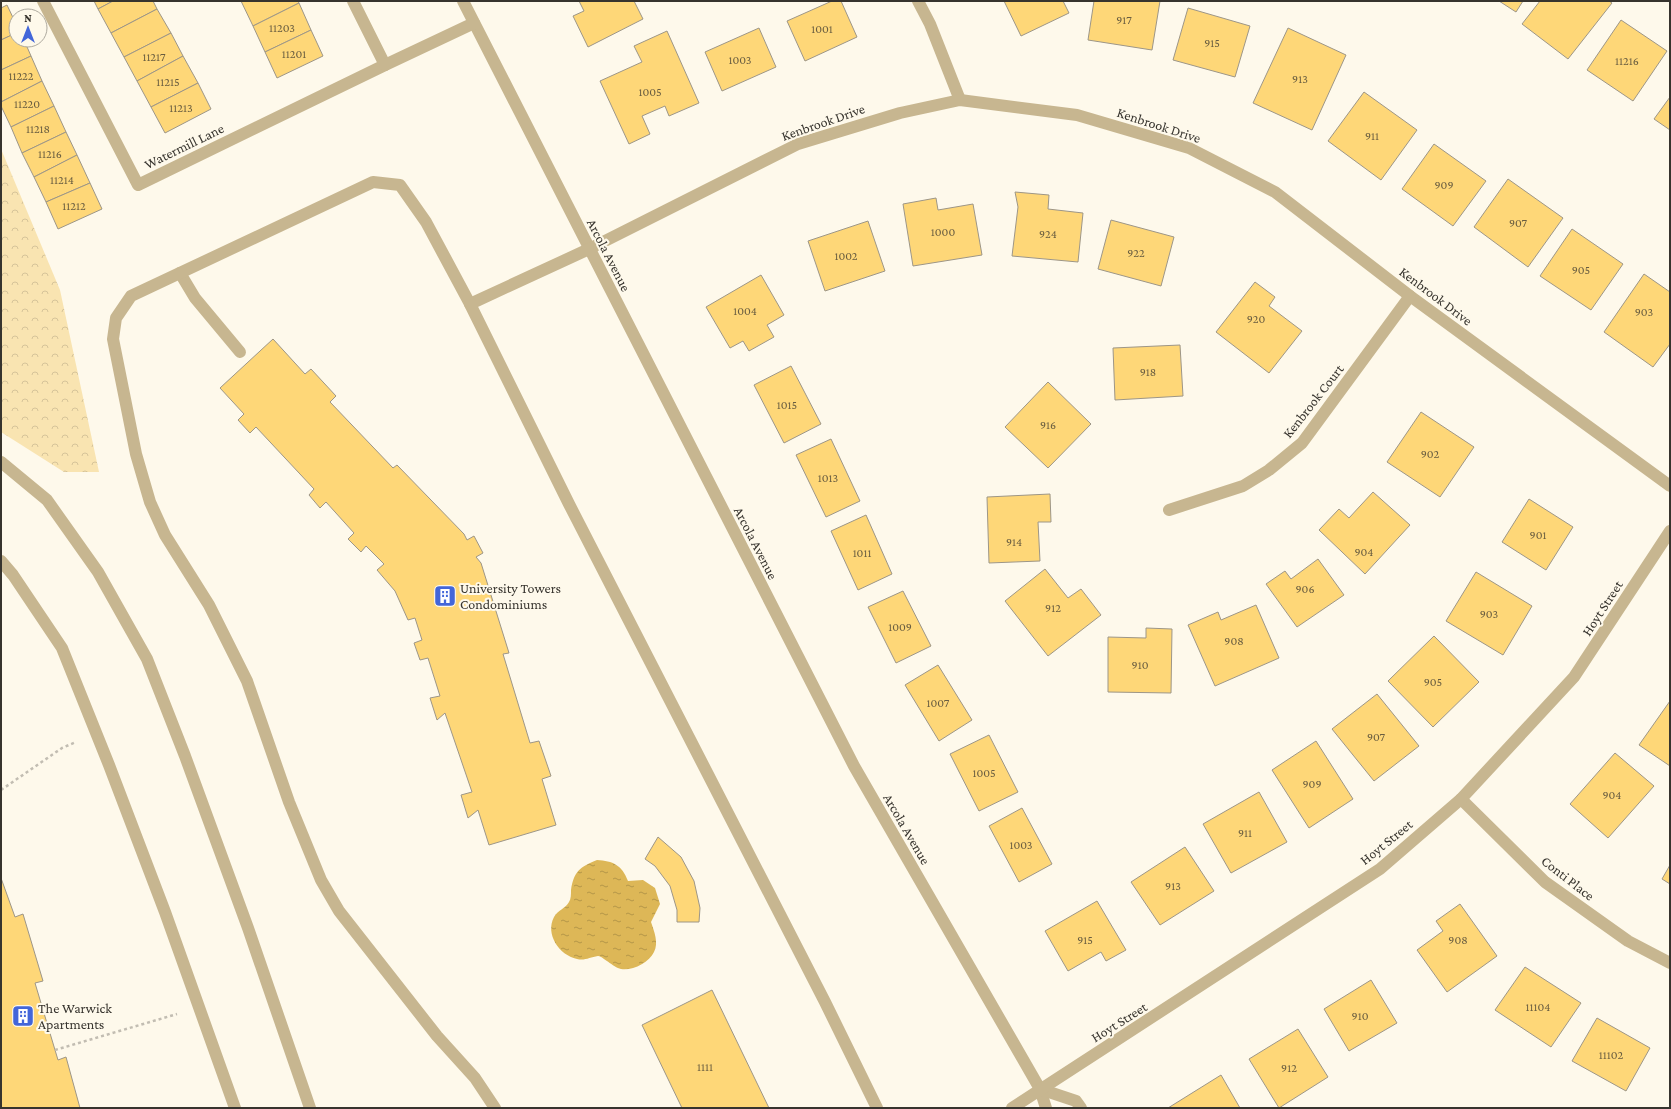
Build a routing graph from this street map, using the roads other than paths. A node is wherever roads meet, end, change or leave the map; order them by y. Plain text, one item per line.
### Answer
1 (44, 1) edge
2 (353, 1) edge
3 (463, 1) edge
4 (918, 1) edge
5 (474, 23) junction
6 (385, 65) junction
7 (960, 100) junction
8 (589, 249) junction
9 (180, 273) junction
10 (1410, 296) junction
11 (470, 304) junction
12 (240, 352) dead end
13 (1, 462) edge
14 (1670, 486) edge
15 (1169, 510) dead end
16 (1670, 531) edge
17 (1, 561) edge
18 (1461, 799) junction
19 (1670, 963) edge
20 (1040, 1089) junction
21 (235, 1108) edge
22 (310, 1108) edge
23 (495, 1108) edge
24 (877, 1108) edge
25 (1012, 1108) edge
26 (1046, 1108) edge
27 (1081, 1108) edge

1 - 6 street, Watermill Lane
2 - 6 street
3 - 5 street, Arcola Avenue
4 - 7 street
5 - 6 street, Watermill Lane
5 - 8 street, Arcola Avenue
7 - 8 street, Kenbrook Drive
7 - 10 street, Kenbrook Drive
8 - 11 street, Kenbrook Drive
8 - 20 street, Arcola Avenue
9 - 11 street
9 - 12 street
9 - 23 street
10 - 14 street, Kenbrook Drive
10 - 15 street, Kenbrook Court
11 - 24 street
13 - 22 street
16 - 18 street, Hoyt Street
17 - 21 street
18 - 19 street, Conti Place
18 - 20 street, Hoyt Street
20 - 25 street, Hoyt Street
20 - 26 street, Arcola Avenue
20 - 27 street

